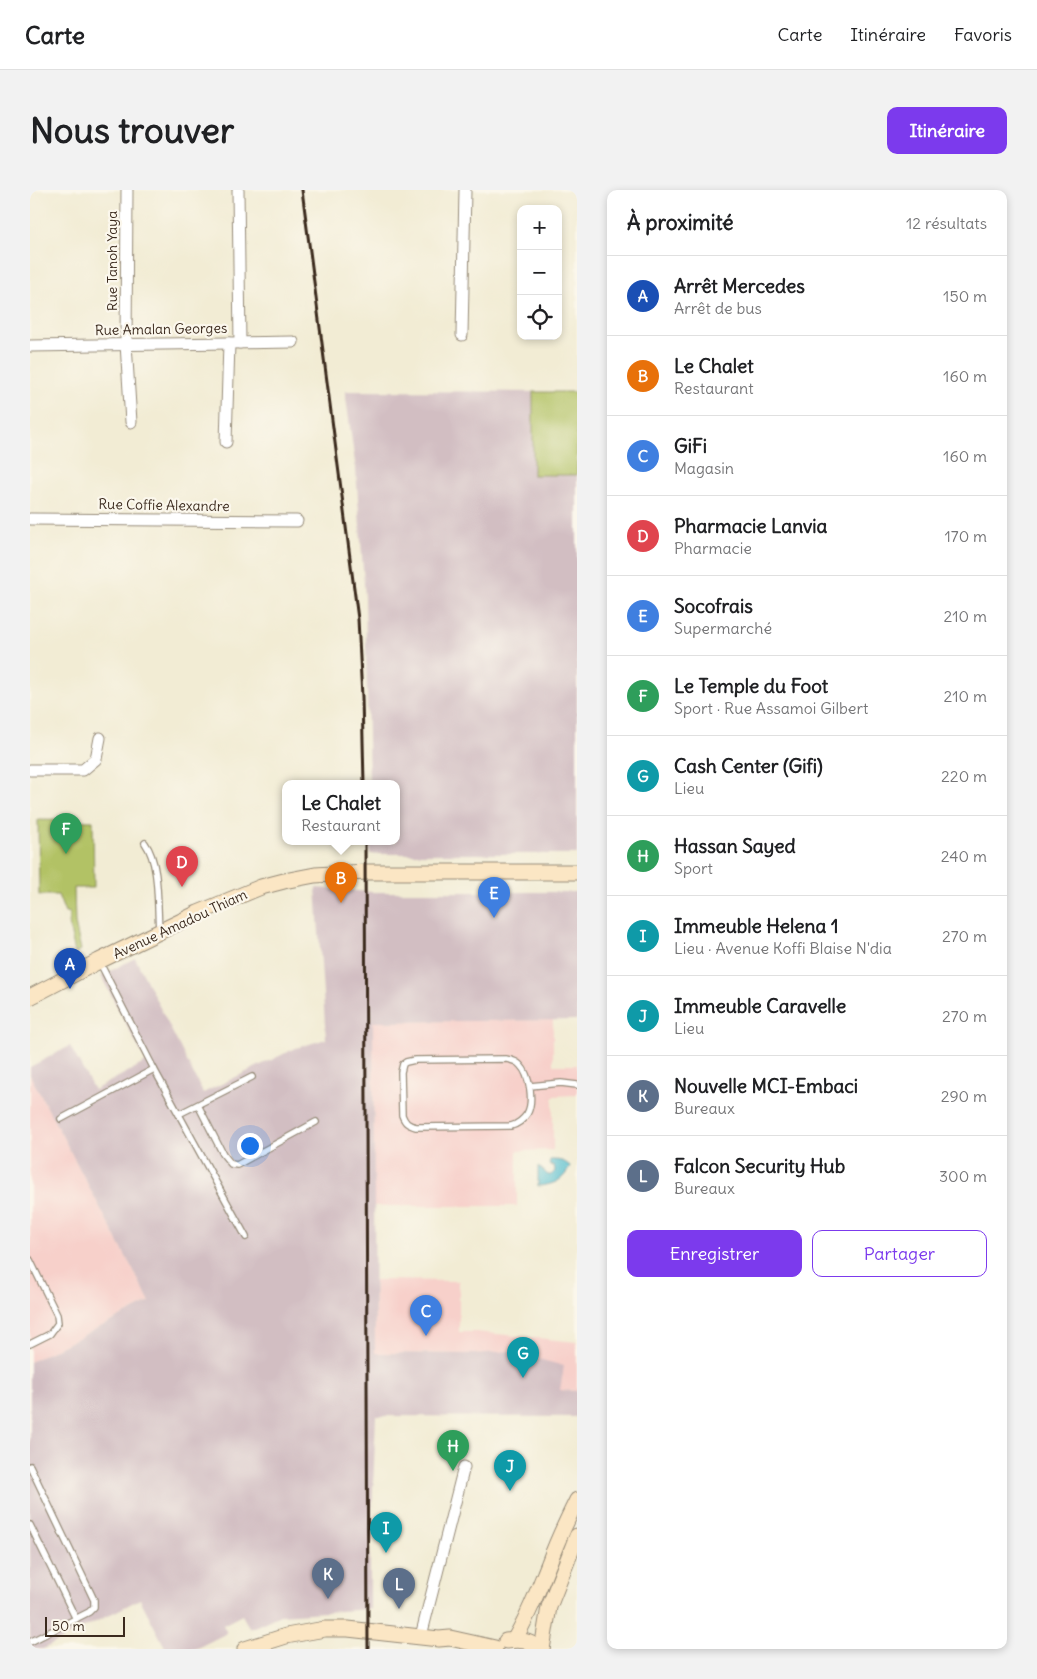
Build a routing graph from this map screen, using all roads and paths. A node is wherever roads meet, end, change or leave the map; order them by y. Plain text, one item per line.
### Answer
1 (127, 190) edge
2 (238, 190) edge
3 (465, 190) edge
4 (462, 335) dead end
5 (293, 342) dead end
6 (235, 343) junction
7 (126, 344) junction
8 (30, 346) edge
9 (130, 422) dead end
10 (226, 442) dead end
11 (30, 518) edge
12 (297, 521) dead end
13 (100, 738) dead end
14 (30, 770) edge
15 (145, 843) dead end
16 (577, 872) edge
17 (159, 932) junction
18 (99, 961) junction
19 (30, 997) edge
20 (154, 1069) junction
21 (252, 1077) dead end
22 (577, 1085) edge
23 (530, 1086) junction
24 (198, 1105) junction
25 (179, 1114) junction
26 (61, 1119) dead end
27 (316, 1122) dead end
28 (246, 1236) dead end
29 (30, 1260) edge
30 (30, 1344) edge
31 (30, 1466) edge
32 (464, 1467) dead end
33 (577, 1500) edge
34 (30, 1525) edge
35 (577, 1536) edge
36 (76, 1619) junction
37 (421, 1636) junction
38 (514, 1640) junction
39 (30, 1642) edge
40 (444, 1644) edge
41 (494, 1648) edge
42 (245, 1649) edge
43 (541, 1649) edge

1 - 7 street, Rue Tanoh Yaya
2 - 6 street
3 - 4 street
5 - 6 street, Rue Amalan Georges
6 - 7 street, Rue Amalan Georges
6 - 10 street
7 - 8 street, Rue Amalan Georges
7 - 9 street, Rue Tanoh Yaya
11 - 12 street, Rue Coffie Alexandre
13 - 14 street
15 - 17 lane
16 - 17 main road, Avenue Amadou Thiam
17 - 18 main road, Avenue Amadou Thiam
18 - 19 main road, Avenue Amadou Thiam
18 - 20 lane
20 - 25 lane
20 - 26 lane
21 - 24 lane
22 - 23 lane
23 - 23 lane
24 - 25 lane
24 - 27 lane
25 - 28 lane
29 - 30 lane
31 - 36 lane
32 - 37 street
33 - 38 main road
34 - 36 lane
35 - 43 main road
36 - 39 lane
37 - 40 main road
37 - 42 main road
38 - 41 main road
38 - 43 main road
40 - 41 main road

